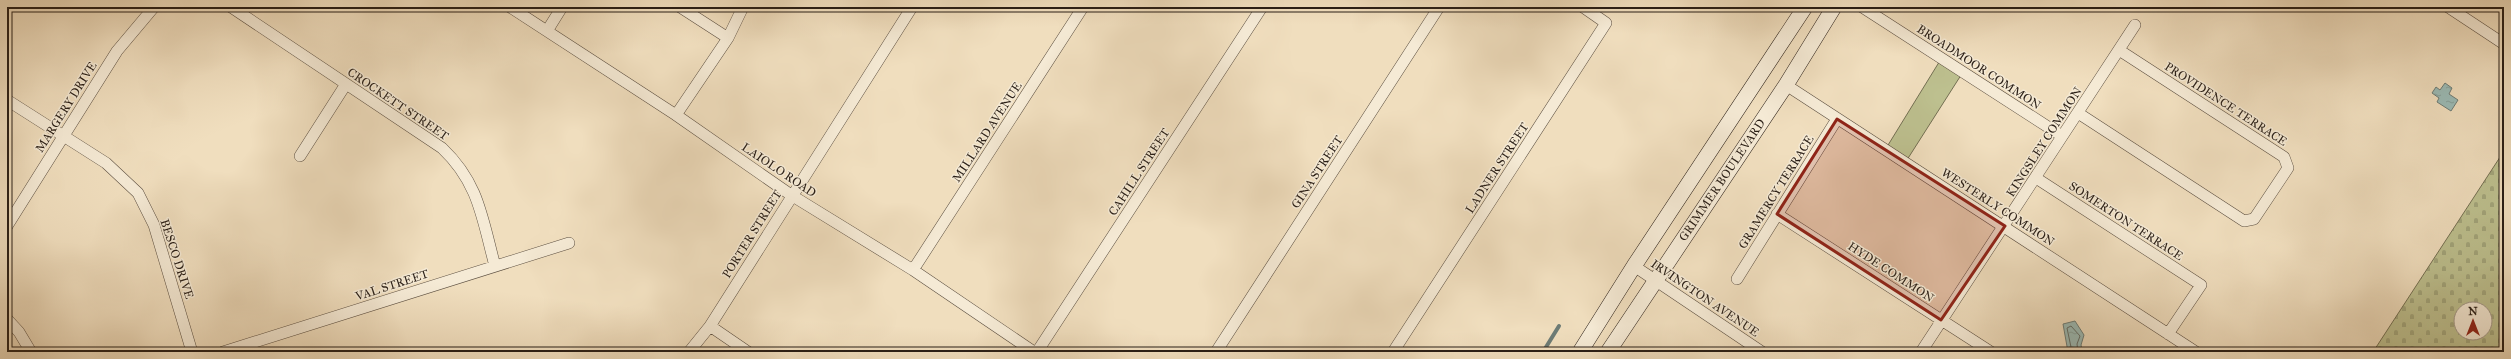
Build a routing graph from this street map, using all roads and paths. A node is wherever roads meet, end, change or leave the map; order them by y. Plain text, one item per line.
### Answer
1 (154, 7) edge
2 (231, 7) edge
3 (510, 7) edge
4 (562, 7) edge
5 (680, 7) edge
6 (743, 7) edge
7 (912, 7) edge
8 (1083, 7) edge
9 (1262, 7) edge
10 (1439, 7) edge
11 (1582, 7) edge
12 (1805, 7) edge
13 (1834, 7) edge
14 (1862, 7) edge
15 (2448, 7) edge
16 (2135, 25) dead end
17 (547, 31) junction
18 (728, 38) junction
19 (2504, 44) edge
20 (2119, 50) junction
21 (346, 84) junction
22 (1786, 85) junction
23 (7, 100) edge
24 (2078, 113) junction
25 (676, 115) junction
26 (1837, 118) junction
27 (64, 136) junction
28 (2062, 136) junction
29 (300, 156) dead end
30 (2036, 178) junction
31 (791, 195) junction
32 (1777, 214) junction
33 (7, 226) edge
34 (2005, 226) junction
35 (569, 244) dead end
36 (495, 266) junction
37 (1634, 266) junction
38 (913, 270) junction
39 (1737, 279) dead end
40 (1654, 280) junction
41 (7, 319) edge
42 (1941, 320) junction
43 (710, 326) junction
44 (2168, 334) junction
45 (31, 352) edge
46 (192, 352) edge
47 (223, 352) edge
48 (689, 352) edge
49 (748, 352) edge
50 (1034, 352) edge
51 (1037, 352) edge
52 (1216, 352) edge
53 (1393, 352) edge
54 (1580, 352) edge
55 (1608, 352) edge
56 (1762, 352) edge
57 (1921, 352) edge
58 (1991, 352) edge
59 (2196, 352) edge

1 - 27 street, MARGERY DRIVE
2 - 21 street, CROCKETT STREET
3 - 17 street, LAIOLO ROAD
4 - 17 street
5 - 18 street
6 - 18 street
7 - 31 street, PORTER STREET
8 - 38 street, MILLARD AVENUE
9 - 51 street, CAHILL STREET
10 - 52 street, GINA STREET
11 - 53 street, LADNER STREET
12 - 37 main road
13 - 22 main road, GRIMMER BOULEVARD
14 - 28 street, BROADMOOR COMMON
15 - 19 street
16 - 20 street, KINGSLEY COMMON
17 - 25 street, LAIOLO ROAD
18 - 25 street
20 - 24 street, KINGSLEY COMMON
20 - 24 street, PROVIDENCE TERRACE
21 - 29 street
21 - 36 street, CROCKETT STREET
22 - 26 street, WESTERLY COMMON
22 - 40 main road, GRIMMER BOULEVARD
23 - 27 street, BESCO DRIVE
24 - 28 street, KINGSLEY COMMON
25 - 31 street, LAIOLO ROAD
26 - 32 street, GRAMERCY TERRACE
26 - 34 street, WESTERLY COMMON
27 - 33 street, MARGERY DRIVE
27 - 46 street, BESCO DRIVE
28 - 30 street, KINGSLEY COMMON
30 - 34 street, KINGSLEY COMMON
30 - 44 street, SOMERTON TERRACE
31 - 38 street, LAIOLO ROAD
31 - 43 street, PORTER STREET
32 - 39 street, GRAMERCY TERRACE
32 - 42 street, HYDE COMMON
34 - 42 street, KINGSLEY COMMON
34 - 44 street, WESTERLY COMMON
35 - 36 street, VAL STREET
36 - 47 street, VAL STREET
37 - 40 street, IRVINGTON AVENUE
37 - 54 main road
38 - 50 street, LAIOLO ROAD
40 - 55 main road, GRIMMER BOULEVARD
40 - 56 street, IRVINGTON AVENUE
41 - 45 street
42 - 57 street, KINGSLEY COMMON
42 - 58 street, HYDE COMMON
43 - 48 street, PORTER STREET
43 - 49 street
44 - 59 street, WESTERLY COMMON

